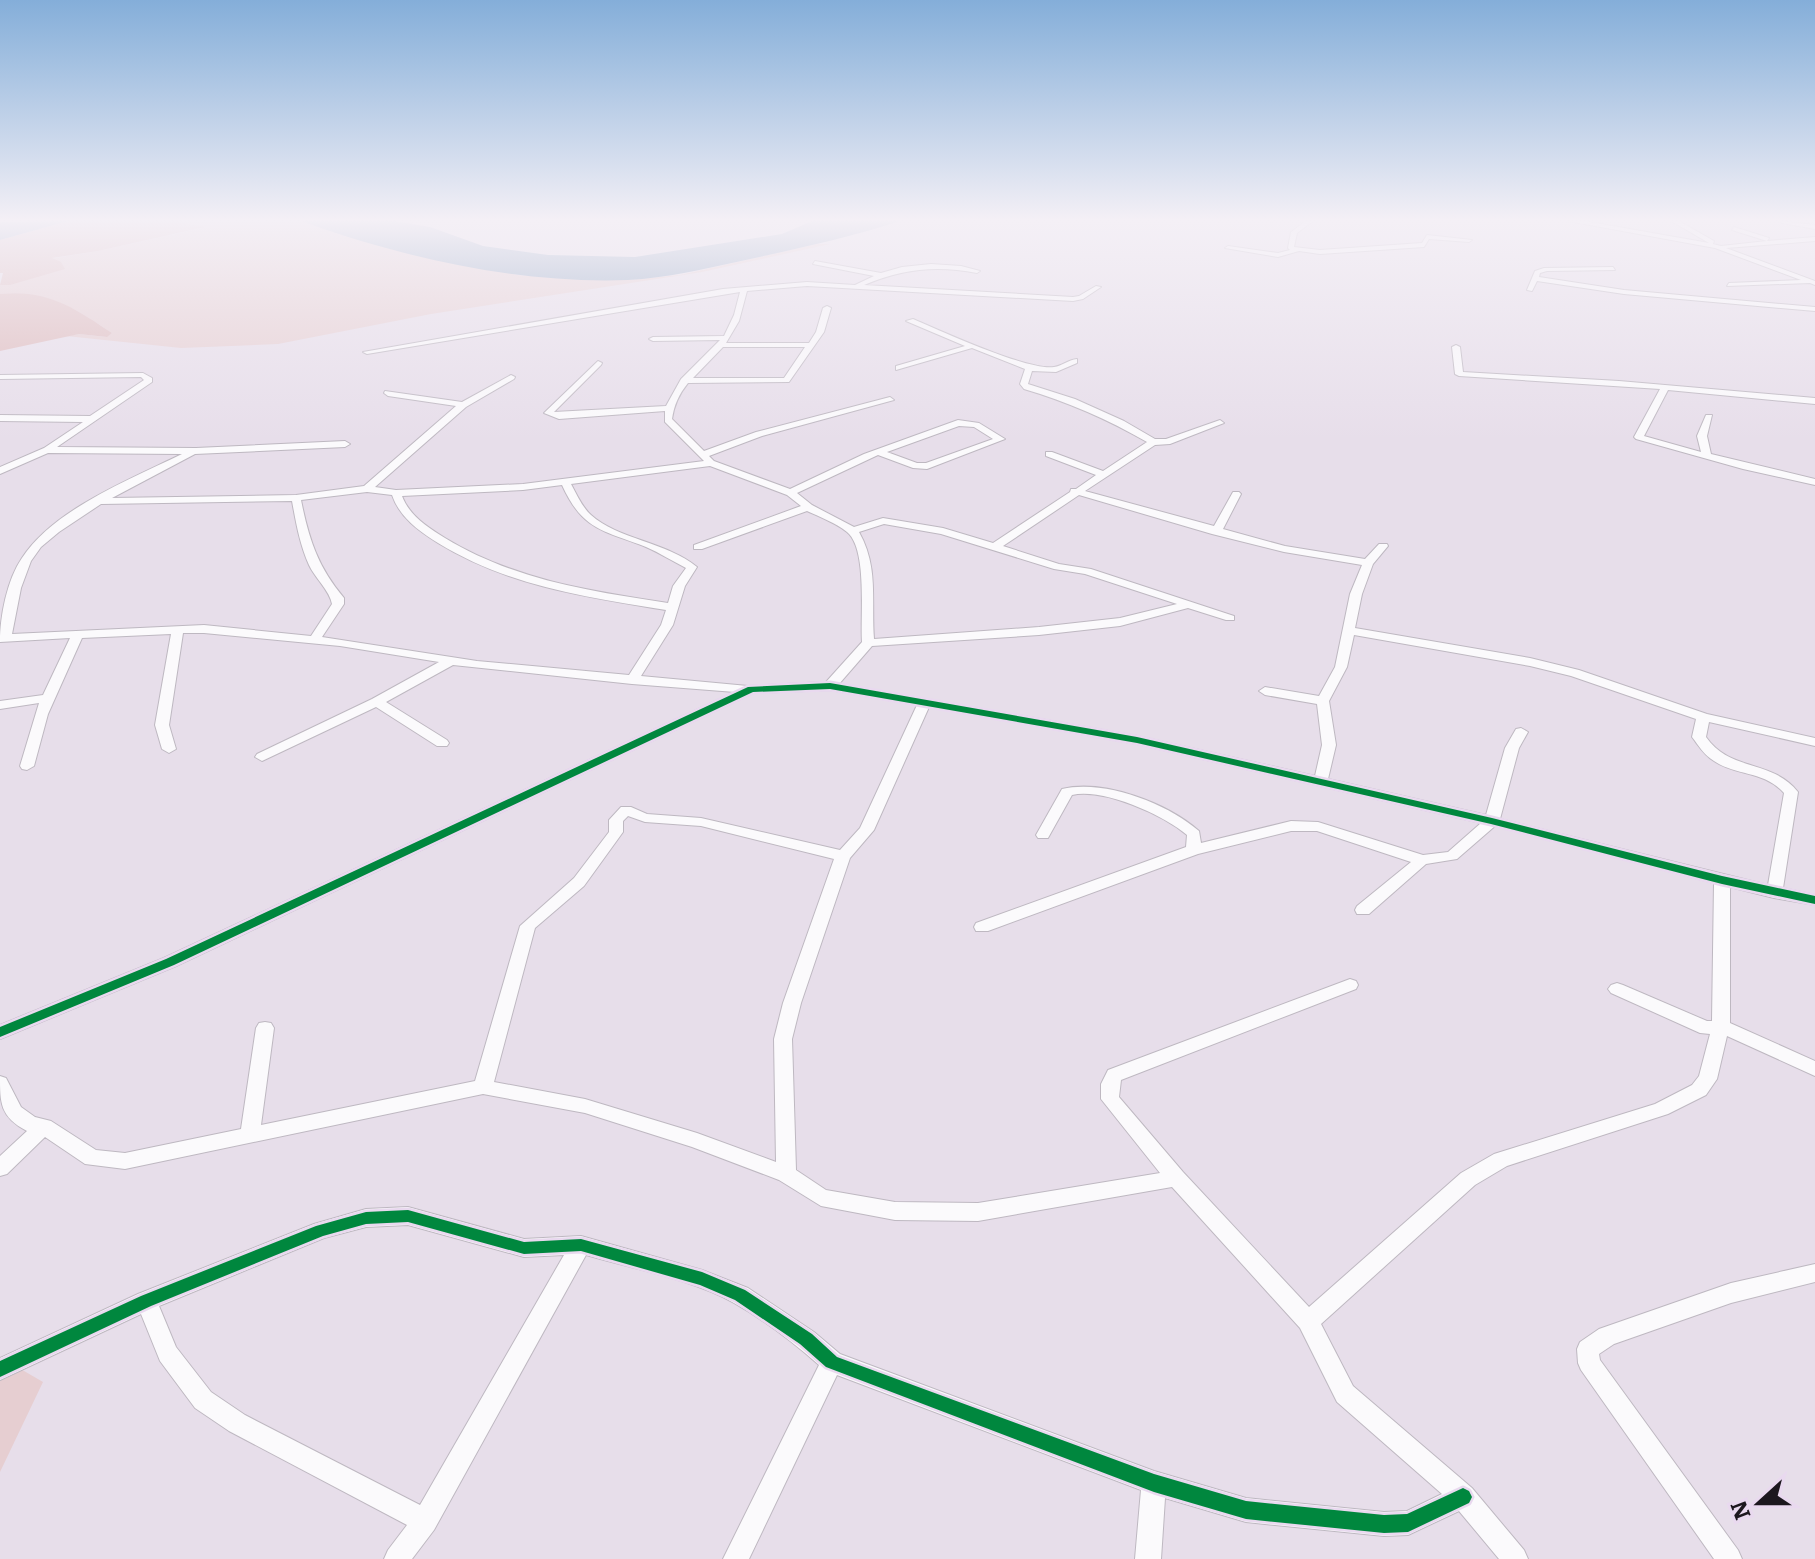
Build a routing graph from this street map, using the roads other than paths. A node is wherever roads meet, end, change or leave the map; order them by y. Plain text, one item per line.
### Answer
1 (721, 294) edge
2 (743, 294) edge
3 (986, 294) edge
4 (1088, 294) edge
5 (1644, 294) edge
6 (827, 308) dead end
7 (1815, 309) edge
8 (910, 321) dead end
9 (653, 339) dead end
10 (724, 341) junction
11 (812, 345) junction
12 (972, 346) junction
13 (1456, 347) dead end
14 (367, 352) dead end
15 (1074, 361) dead end
16 (598, 363) dead end
17 (899, 368) dead end
18 (1029, 368) junction
19 (0, 377) edge
20 (511, 377) dead end
21 (684, 381) junction
22 (1665, 388) junction
23 (388, 393) dead end
24 (890, 400) dead end
25 (1815, 401) edge
26 (463, 405) junction
27 (668, 408) junction
28 (1709, 417) dead end
29 (0, 418) edge
30 (91, 419) junction
31 (1220, 423) dead end
32 (1153, 442) junction
33 (345, 444) dead end
34 (47, 450) junction
35 (196, 451) junction
36 (878, 452) junction
37 (1049, 454) dead end
38 (1707, 456) junction
39 (707, 459) junction
40 (2, 468) edge
41 (1104, 475) junction
42 (1815, 482) edge
43 (566, 483) junction
44 (367, 489) junction
45 (1074, 491) junction
46 (396, 493) junction
47 (790, 493) junction
48 (1236, 494) dead end
49 (296, 498) junction
50 (101, 501) junction
51 (808, 507) junction
52 (853, 531) junction
53 (1216, 532) junction
54 (996, 546) junction
55 (1383, 546) dead end
56 (698, 547) dead end
57 (1368, 563) junction
58 (1188, 605) junction
59 (671, 607) junction
60 (1230, 618) dead end
61 (178, 629) junction
62 (1348, 630) junction
63 (79, 633) junction
64 (2, 638) edge
65 (314, 640) junction
66 (868, 643) junction
67 (450, 661) junction
68 (632, 680) junction
69 (830, 686) junction
70 (751, 689) junction
71 (1265, 691) dead end
72 (45, 698) junction
73 (1323, 701) junction
74 (377, 702) junction
75 (925, 702) junction
76 (0, 705) edge
77 (1703, 717) junction
78 (1521, 732) dead end
79 (1815, 742) edge
80 (442, 743) dead end
81 (169, 749) dead end
82 (262, 757) dead end
83 (27, 766) dead end
84 (1321, 781) junction
85 (1492, 821) junction
86 (1043, 835) dead end
87 (1193, 850) junction
88 (843, 856) junction
89 (1422, 860) junction
90 (1722, 880) junction
91 (1774, 893) junction
92 (1815, 900) edge
93 (1363, 910) dead end
94 (982, 927) dead end
95 (1350, 985) dead end
96 (1617, 989) dead end
97 (1721, 1026) junction
98 (265, 1028) dead end
99 (0, 1032) edge
100 (1815, 1069) edge
101 (0, 1083) edge
102 (483, 1087) junction
103 (44, 1126) junction
104 (250, 1134) junction
105 (0, 1168) edge
106 (786, 1174) junction
107 (1176, 1178) junction
108 (581, 1245) junction
109 (1815, 1273) edge
110 (146, 1301) junction
111 (1308, 1321) junction
112 (832, 1362) junction
113 (0, 1369) edge
114 (1154, 1483) junction
115 (1463, 1497) junction
116 (425, 1521) junction
117 (397, 1559) edge
118 (736, 1559) edge
119 (1148, 1559) edge
120 (1515, 1559) edge
121 (1729, 1559) edge

1 - 14 street
2 - 10 street
3 - 4 street
5 - 7 street
6 - 11 street
8 - 12 street
9 - 10 street
10 - 11 street
10 - 21 street
11 - 21 street
12 - 17 street
12 - 18 street
13 - 22 street
15 - 18 street
16 - 27 street
18 - 32 street
19 - 30 street
20 - 26 street
21 - 27 street
22 - 25 street
22 - 38 street
23 - 26 street
24 - 39 street
26 - 44 street
27 - 39 street
28 - 38 street
29 - 30 street
30 - 34 street
31 - 32 street
32 - 41 street
33 - 35 street
34 - 35 street
34 - 40 street
35 - 50 street
36 - 36 street
36 - 47 street
37 - 41 street
38 - 42 street
39 - 43 street
39 - 47 street
41 - 45 street
43 - 46 street
43 - 59 street
44 - 46 street
44 - 49 street
45 - 53 street
45 - 54 street
46 - 59 street
47 - 51 street
48 - 53 street
49 - 50 street
49 - 65 street
50 - 64 street
51 - 52 street
51 - 56 street
52 - 54 street
52 - 66 street
53 - 57 street
54 - 58 street
55 - 57 street
57 - 62 street
58 - 60 street
58 - 66 street
59 - 68 street
61 - 63 street
61 - 65 street
61 - 81 street
62 - 73 street
62 - 77 street
63 - 64 street
63 - 72 street
65 - 67 street
66 - 69 street
67 - 68 street
67 - 74 street
68 - 70 street
69 - 70 street
69 - 75 street
70 - 99 street
71 - 73 street
72 - 76 street
72 - 83 street
73 - 84 street
74 - 80 street
74 - 82 street
75 - 84 street
75 - 88 street
77 - 79 street
77 - 91 street
78 - 85 street
84 - 85 street
85 - 89 street
85 - 90 street
86 - 87 street
87 - 89 street
87 - 94 street
88 - 102 street
88 - 106 street
89 - 93 street
90 - 91 street
90 - 97 street
91 - 92 street
95 - 107 street
96 - 97 street
97 - 100 street
97 - 111 street
98 - 104 street
101 - 103 street
102 - 104 street
102 - 106 street
103 - 104 street
103 - 105 street
106 - 107 street
107 - 111 street
108 - 110 street
108 - 112 street
108 - 116 street
109 - 121 street
110 - 113 street
110 - 116 street
111 - 115 street
112 - 114 street
112 - 118 street
114 - 115 street
114 - 119 street
115 - 120 street
116 - 117 street

